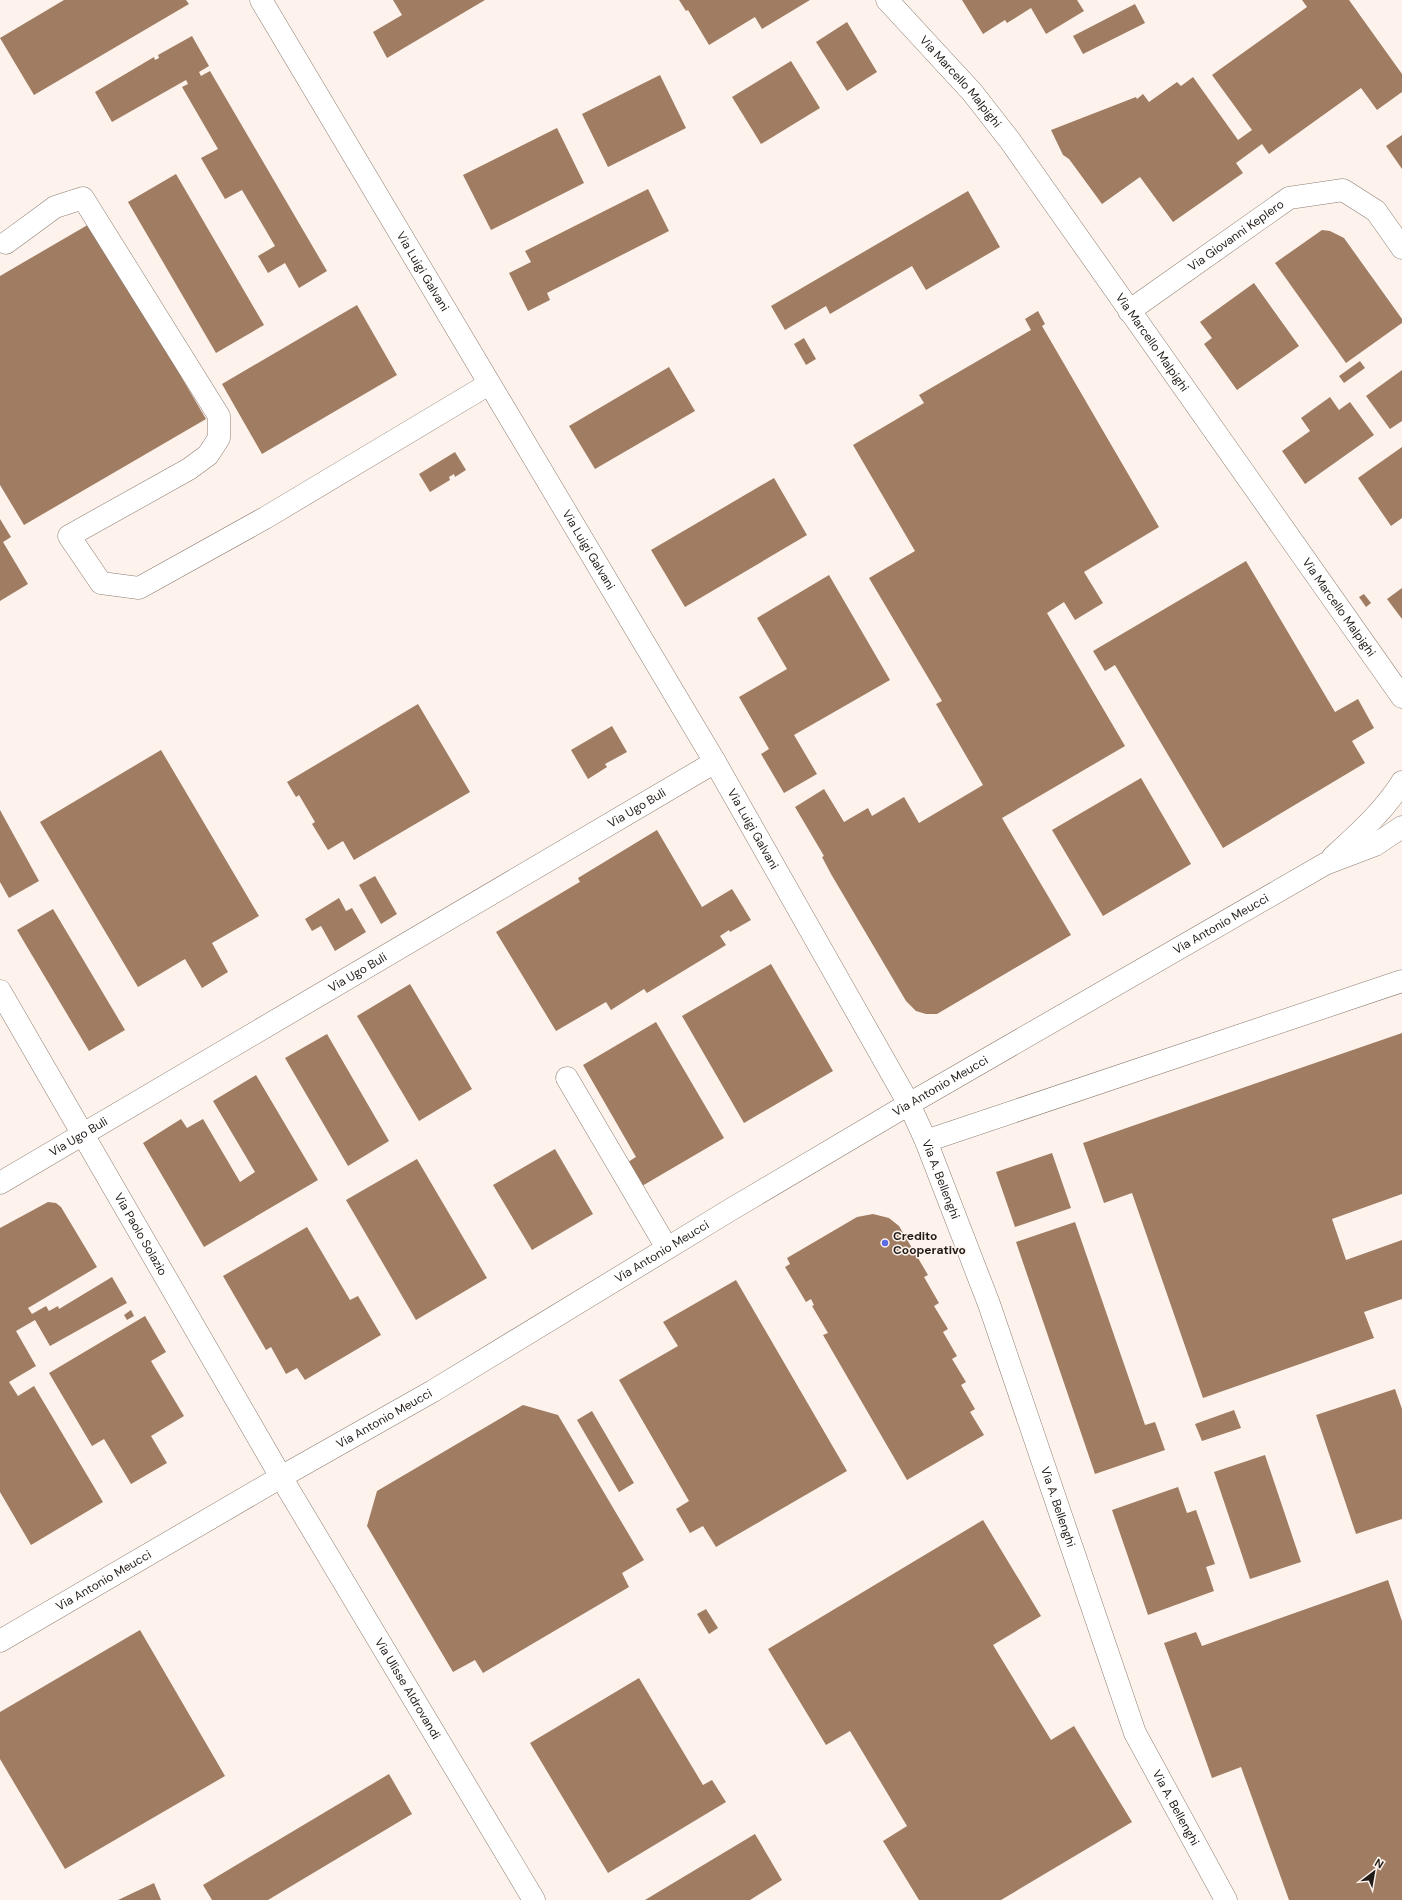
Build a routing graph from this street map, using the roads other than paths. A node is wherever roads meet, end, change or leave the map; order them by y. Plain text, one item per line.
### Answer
1 (260, 0) edge
2 (887, 0) edge
3 (6, 243) dead end
4 (1402, 248) edge
5 (1129, 311) junction
6 (489, 384) junction
7 (1402, 697) edge
8 (715, 762) junction
9 (1402, 782) edge
10 (1402, 827) edge
11 (1325, 864) junction
12 (1402, 981) edge
13 (0, 991) edge
14 (567, 1078) dead end
15 (909, 1104) junction
16 (82, 1135) junction
17 (926, 1141) junction
18 (0, 1183) edge
19 (668, 1248) junction
20 (281, 1477) junction
21 (0, 1641) edge
22 (534, 1900) edge
23 (1226, 1900) edge

1 - 6 street, Via Luigi Galvani
2 - 5 street, Via Marcello Malpighi
3 - 6 street
4 - 5 street, Via Giovanni Keplero
5 - 7 street, Via Marcello Malpighi
6 - 8 street, Via Luigi Galvani
8 - 15 street, Via Luigi Galvani
8 - 16 street, Via Ugo Buli
9 - 11 street, Via Antonio Meucci
10 - 11 street, Via Antonio Meucci
11 - 15 street, Via Antonio Meucci
12 - 17 street
13 - 16 street, Via Paolo Solazio
14 - 19 street
15 - 17 street, Via A. Bellenghi
15 - 19 street, Via Antonio Meucci
16 - 18 street, Via Ugo Buli
16 - 20 street, Via Paolo Solazio
17 - 23 street, Via A. Bellenghi
19 - 20 street, Via Antonio Meucci
20 - 21 street, Via Antonio Meucci
20 - 22 street, Via Ulisse Aldrovandi

